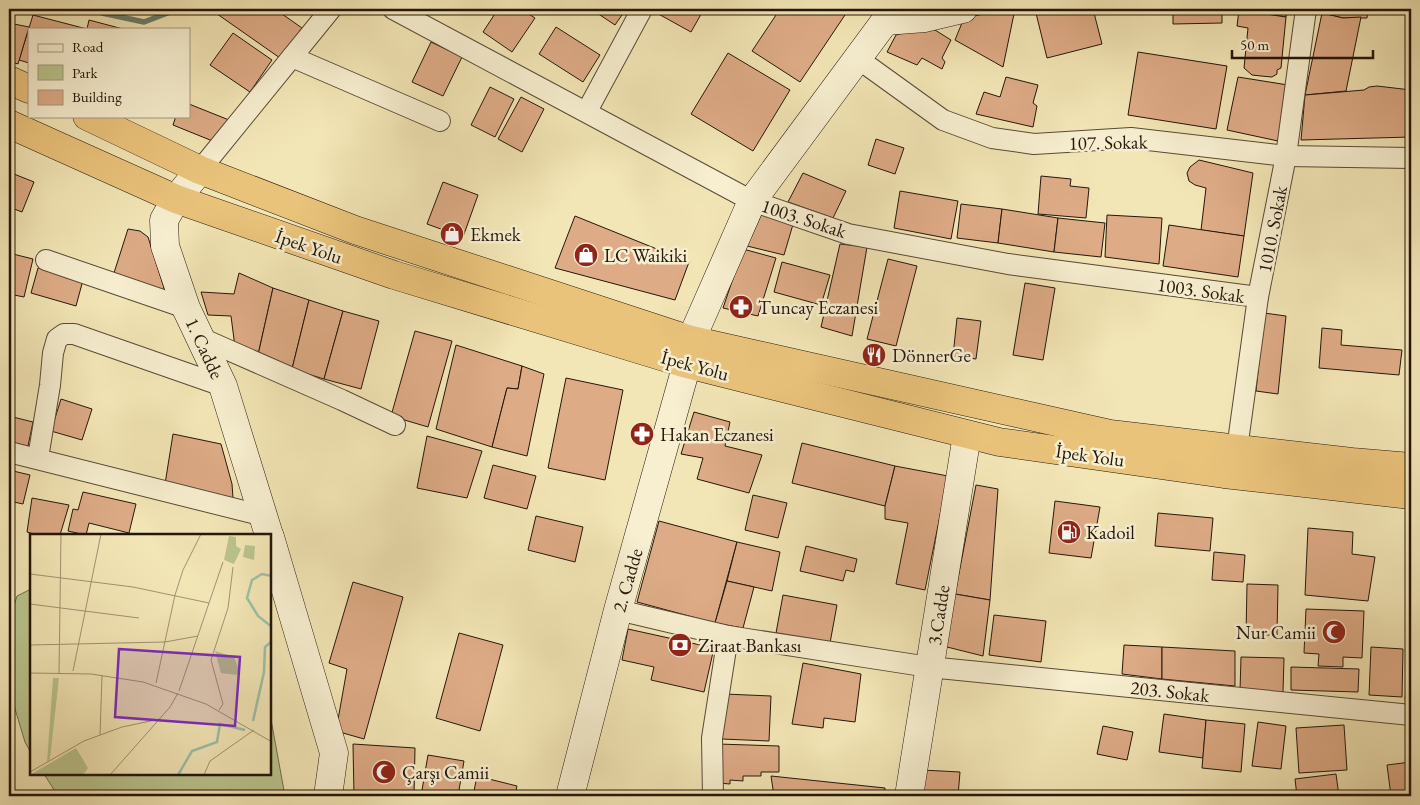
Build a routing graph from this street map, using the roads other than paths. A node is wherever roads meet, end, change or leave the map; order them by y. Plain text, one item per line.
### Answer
1 (331, 9) edge
2 (392, 9) edge
3 (642, 9) edge
4 (963, 9) edge
5 (1306, 9) edge
6 (889, 15) edge
7 (292, 57) junction
8 (857, 58) junction
9 (9, 80) edge
10 (28, 89) edge
11 (587, 111) junction
12 (91, 118) edge
13 (440, 121) dead end
14 (9, 124) edge
15 (1286, 156) junction
16 (1411, 158) edge
17 (200, 170) junction
18 (176, 199) junction
19 (752, 201) junction
20 (46, 260) dead end
21 (1258, 297) junction
22 (186, 308) junction
23 (201, 338) junction
24 (689, 352) junction
25 (223, 386) junction
26 (395, 425) dead end
27 (967, 435) junction
28 (1237, 449) junction
29 (9, 452) edge
30 (38, 458) junction
31 (1411, 467) edge
32 (1411, 495) edge
33 (268, 529) edge
34 (271, 539) edge
35 (618, 610) junction
36 (728, 636) junction
37 (929, 667) junction
38 (1411, 715) edge
39 (328, 796) edge
40 (570, 796) edge
41 (713, 796) edge
42 (909, 796) edge

1 - 7 street
2 - 11 street, 1003. Sokak
3 - 11 street
4 - 6 street
5 - 15 street, 1010. Sokak
6 - 8 street, 2. Cadde
7 - 13 street
7 - 17 street
8 - 15 street, 107. Sokak
8 - 19 street, 2. Cadde
9 - 10 highway
11 - 19 street, 1003. Sokak
12 - 17 highway
14 - 18 highway, İpek Yolu
15 - 16 street, 107. Sokak
15 - 21 street, 1010. Sokak
17 - 18 street, 1. Cadde
17 - 24 highway
18 - 22 street, 1. Cadde
18 - 24 highway, İpek Yolu
19 - 21 street, 1003. Sokak
19 - 24 street, 2. Cadde
20 - 22 street
21 - 28 street, 1010. Sokak
22 - 23 street, 1. Cadde
23 - 25 street, 1. Cadde
23 - 26 street
24 - 27 highway, İpek Yolu
24 - 28 highway
24 - 35 street, 2. Cadde
25 - 30 street
25 - 33 street, 1. Cadde
27 - 32 highway, İpek Yolu
27 - 37 street, 3.Cadde
28 - 31 highway
29 - 30 street
30 - 33 street
34 - 39 street, 1. Cadde
35 - 36 street, 203. Sokak
35 - 40 street, 2. Cadde
36 - 37 street, 203. Sokak
36 - 41 street
37 - 38 street, 203. Sokak
37 - 42 street, 3.Cadde

